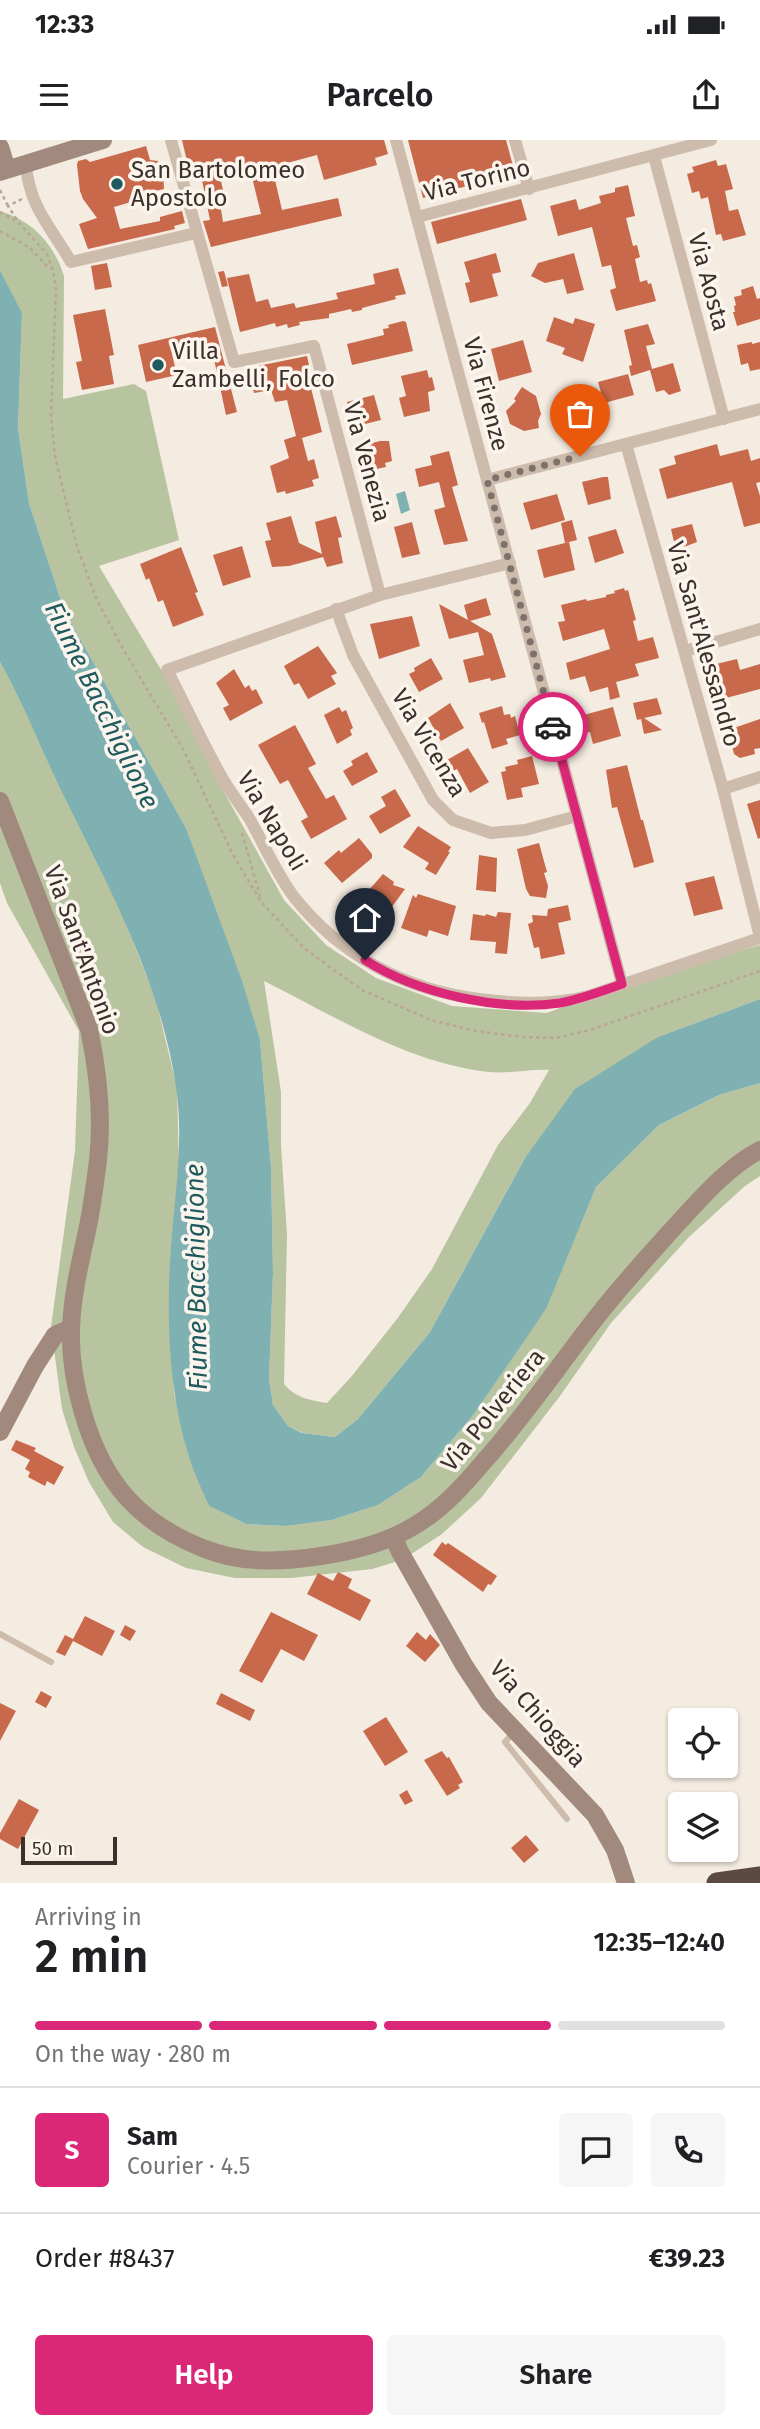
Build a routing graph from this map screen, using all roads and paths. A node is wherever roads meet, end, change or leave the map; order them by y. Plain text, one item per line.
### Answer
1 (85, 140) edge
2 (103, 140) edge
3 (171, 140) edge
4 (396, 140) edge
5 (516, 140) edge
6 (711, 140) edge
7 (654, 156) junction
8 (1, 162) edge
9 (26, 164) junction
10 (528, 189) junction
11 (0, 190) edge
12 (31, 195) junction
13 (8, 206) junction
14 (0, 212) edge
15 (416, 217) junction
16 (19, 223) junction
17 (0, 231) edge
18 (196, 233) junction
19 (53, 271) junction
20 (760, 409) edge
21 (724, 419) junction
22 (626, 444) junction
23 (487, 480) junction
24 (510, 564) junction
25 (380, 595) junction
26 (336, 609) junction
27 (760, 629) edge
28 (685, 651) junction
29 (760, 777) edge
30 (723, 789) junction
31 (0, 801) edge
32 (577, 816) junction
33 (248, 818) junction
34 (262, 903) junction
35 (760, 937) edge
36 (760, 971) edge
37 (622, 984) junction
38 (760, 1150) edge
39 (71, 1328) junction
40 (0, 1432) edge
41 (394, 1537) junction
42 (192, 1544) joint
43 (0, 1634) edge
44 (51, 1662) dead end
45 (514, 1731) junction
46 (567, 1819) dead end
47 (760, 1877) edge
48 (626, 1883) edge
49 (718, 1883) edge

1 - 8 street
2 - 9 street
3 - 18 street, Via Venezia
4 - 15 street, Via Firenze
5 - 10 street
6 - 7 street, Via Torino
7 - 10 street, Via Torino
7 - 21 street, Via Aosta
8 - 9 street
9 - 12 street
10 - 15 street, Via Torino
11 - 13 path
12 - 13 path
12 - 18 street
13 - 16 path
14 - 16 path
15 - 23 street, Via Firenze
16 - 19 path
17 - 19 path
18 - 25 street, Via Venezia
19 - 34 path
20 - 21 street
21 - 22 street
22 - 23 street
22 - 28 street, Via Sant'Alessandro
23 - 24 street, Via Firenze
24 - 25 street, Via Napoli
24 - 32 street, Via Firenze
25 - 26 street, Via Napoli
26 - 32 street, Via Vicenza
26 - 33 street, Via Napoli
27 - 28 street
28 - 30 street, Via Sant'Alessandro
29 - 30 street
30 - 35 street, Via Sant'Alessandro
31 - 39 street, Via Sant'Antonio
32 - 37 street, Via Firenze
33 - 34 path
33 - 37 street, Via Napoli
34 - 36 path
35 - 37 street, Via Napoli
38 - 41 street, Via Polveriera
39 - 40 street
39 - 42 street, Via Sant'Antonio
41 - 42 street, Via Polveriera
41 - 45 street, Via Chioggia
43 - 44 lane
45 - 46 lane
45 - 48 street, Via Chioggia
47 - 49 highway

